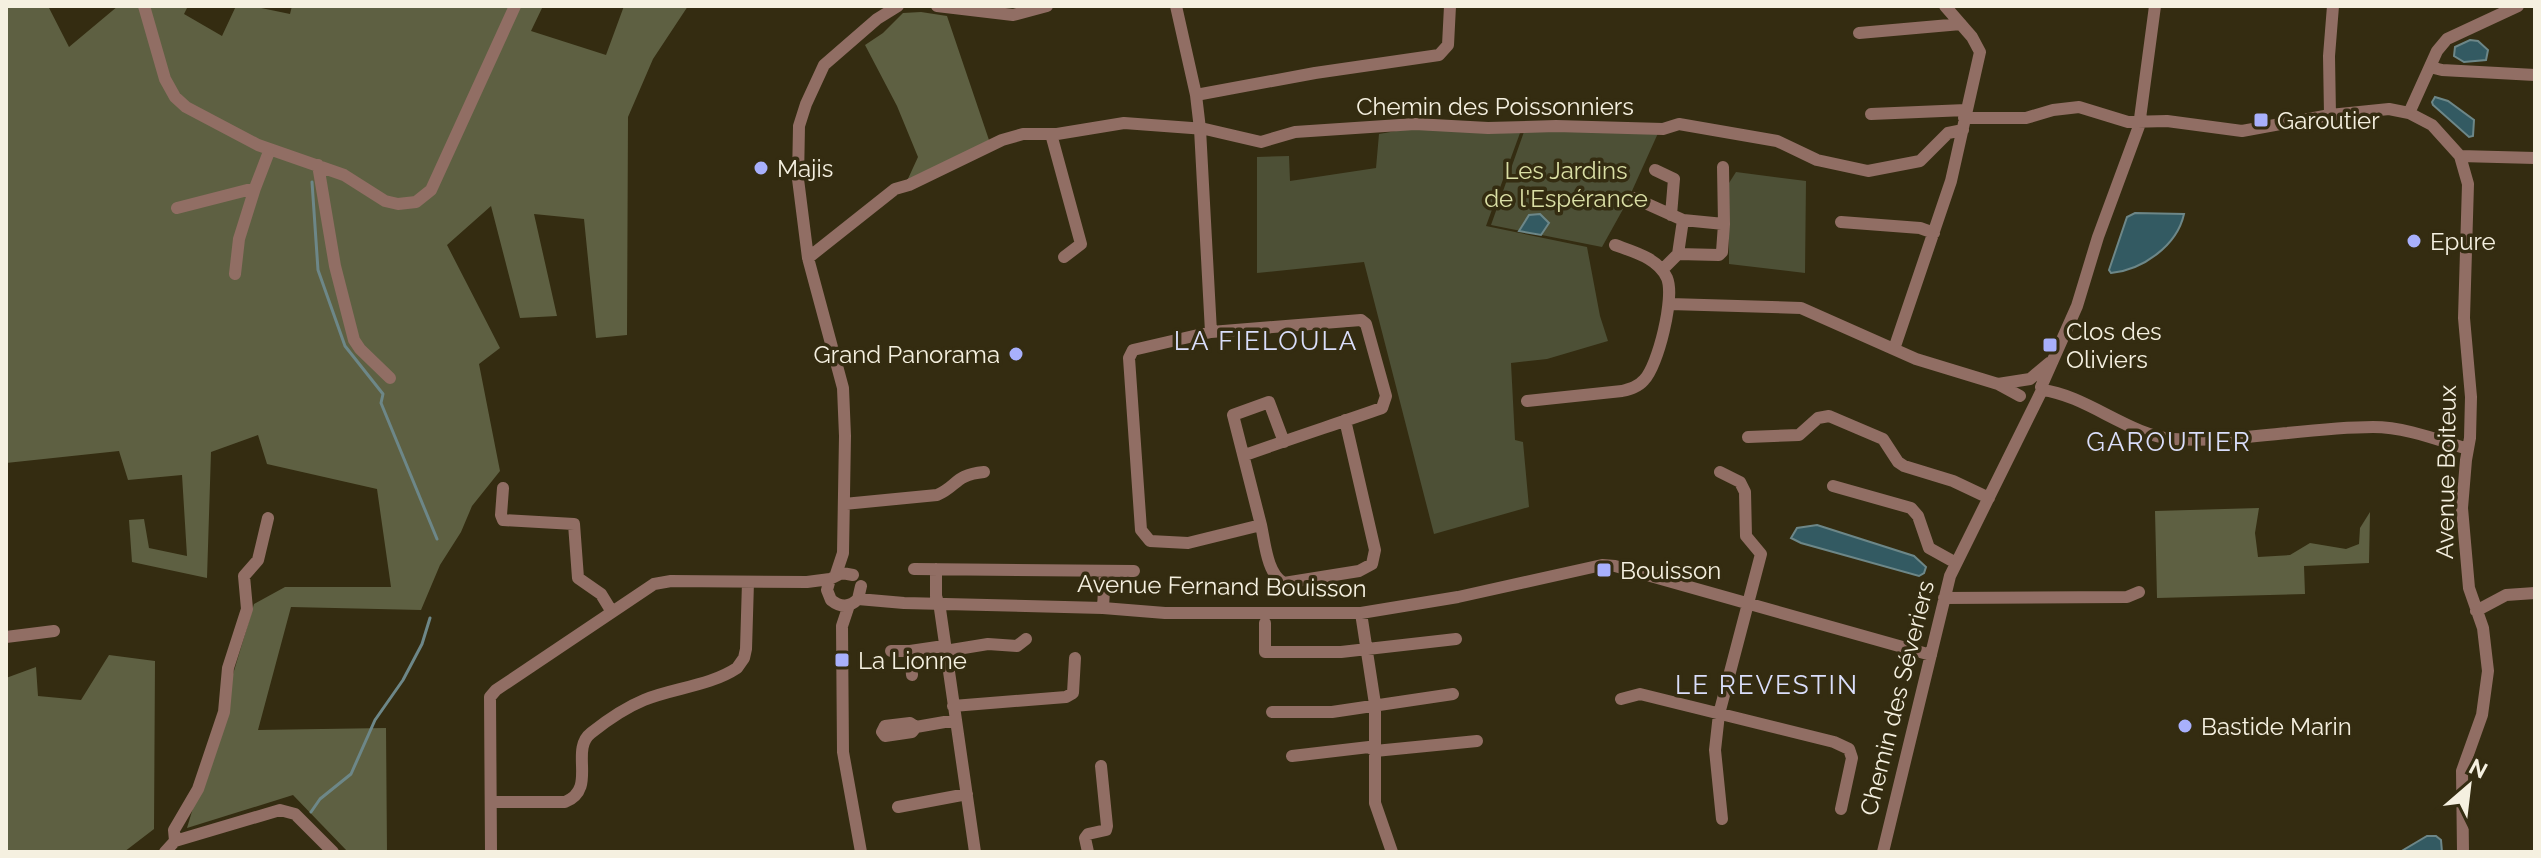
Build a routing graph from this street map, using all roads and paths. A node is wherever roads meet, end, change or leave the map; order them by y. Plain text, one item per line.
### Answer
1 (144, 6) edge
2 (515, 6) edge
3 (886, 6) edge
4 (898, 6) edge
5 (937, 6) edge
6 (1047, 6) edge
7 (1176, 6) edge
8 (1450, 6) edge
9 (1945, 6) edge
10 (2155, 6) edge
11 (2333, 6) edge
12 (2518, 6) edge
13 (877, 19) junction
14 (1961, 24) junction
15 (1859, 33) dead end
16 (2430, 67) junction
17 (2535, 75) edge
18 (1196, 95) junction
19 (2409, 113) junction
20 (1871, 114) dead end
21 (2330, 115) junction
22 (1964, 119) junction
23 (2139, 124) junction
24 (1200, 129) junction
25 (1051, 134) junction
26 (270, 149) junction
27 (2460, 156) junction
28 (2535, 158) edge
29 (318, 165) junction
30 (1723, 167) dead end
31 (1655, 170) dead end
32 (255, 188) junction
33 (1634, 198) dead end
34 (177, 208) dead end
35 (1677, 217) junction
36 (1841, 222) dead end
37 (1724, 224) junction
38 (1934, 233) junction
39 (1615, 245) dead end
40 (1678, 254) junction
41 (1064, 257) dead end
42 (808, 258) junction
43 (1662, 270) junction
44 (235, 274) dead end
45 (1670, 304) junction
46 (1211, 332) junction
47 (1894, 349) junction
48 (2052, 361) junction
49 (390, 378) dead end
50 (2026, 380) junction
51 (1998, 384) junction
52 (2040, 392) junction
53 (2021, 397) junction
54 (1527, 401) dead end
55 (1345, 420) junction
56 (2022, 426) junction
57 (1748, 437) dead end
58 (1284, 442) junction
59 (2468, 449) junction
60 (1245, 455) junction
61 (984, 472) dead end
62 (1720, 472) dead end
63 (1833, 486) dead end
64 (503, 488) dead end
65 (1989, 498) junction
66 (844, 504) junction
67 (268, 518) dead end
68 (1261, 525) junction
69 (843, 553) junction
70 (1956, 563) junction
71 (914, 569) dead end
72 (936, 569) junction
73 (1105, 571) junction
74 (1134, 571) dead end
75 (833, 577) junction
76 (748, 582) junction
77 (807, 582) junction
78 (2139, 592) dead end
79 (2535, 593) edge
80 (847, 594) junction
81 (1944, 598) junction
82 (939, 602) junction
83 (1746, 603) junction
84 (1103, 608) junction
85 (2476, 611) junction
86 (612, 612) junction
87 (1361, 613) junction
88 (1265, 623) dead end
89 (54, 631) dead end
90 (6, 637) edge
91 (1026, 639) dead end
92 (1456, 639) dead end
93 (944, 648) junction
94 (1367, 650) junction
95 (891, 651) dead end
96 (910, 651) junction
97 (1931, 655) junction
98 (1075, 658) dead end
99 (912, 675) dead end
100 (1453, 694) dead end
101 (1621, 699) dead end
102 (1375, 704) junction
103 (953, 706) junction
104 (1272, 712) dead end
105 (1719, 714) junction
106 (956, 720) junction
107 (916, 727) dead end
108 (1477, 741) dead end
109 (1375, 751) junction
110 (1292, 756) dead end
111 (1101, 766) dead end
112 (967, 794) junction
113 (492, 802) junction
114 (898, 807) dead end
115 (1841, 809) dead end
116 (1722, 819) dead end
117 (175, 841) junction
118 (165, 852) edge
119 (333, 852) edge
120 (491, 852) edge
121 (864, 852) edge
122 (975, 852) edge
123 (1088, 852) edge
124 (1392, 852) edge
125 (1883, 852) edge
126 (2463, 852) edge

1 - 26 street
2 - 29 street
3 - 13 street
4 - 13 street
5 - 6 street
7 - 18 street
8 - 18 street
9 - 14 street
10 - 23 street, Chemin des Séveriers
11 - 21 street
12 - 16 street
13 - 42 street
14 - 15 street
14 - 22 street
16 - 17 street
16 - 19 street
18 - 24 street
19 - 21 street
19 - 27 street
20 - 22 street
21 - 23 street
22 - 23 street
22 - 24 street, Chemin des Poissonniers
22 - 38 street
23 - 48 street, Chemin des Séveriers
24 - 25 street, Chemin des Poissonniers
24 - 46 street
25 - 41 street
25 - 42 street, Chemin des Poissonniers
26 - 29 street
26 - 32 street
27 - 28 street
27 - 59 street, Avenue Boiteux
29 - 49 street
30 - 37 street
31 - 35 street
32 - 34 street
32 - 44 street
33 - 35 street
35 - 37 street
35 - 40 street
36 - 38 street
37 - 40 street
38 - 47 street
39 - 43 street
40 - 43 street
42 - 66 street
43 - 45 street
45 - 47 street
45 - 54 street
46 - 55 street
46 - 68 street
47 - 51 street
48 - 50 street, Chemin des Séveriers
48 - 52 street, Chemin des Séveriers
50 - 51 street
50 - 52 street
50 - 53 street, Chemin des Séveriers
51 - 53 street
52 - 53 street
52 - 56 street, Chemin des Séveriers
52 - 59 street
53 - 56 street, Chemin des Séveriers
55 - 58 street
55 - 68 street
56 - 65 street, Chemin des Séveriers
57 - 65 street
58 - 60 street
58 - 60 street
59 - 85 street, Avenue Boiteux
60 - 68 street
61 - 66 street
62 - 83 street
63 - 70 street
64 - 86 street
65 - 70 street, Chemin des Séveriers
66 - 69 street
67 - 117 street
69 - 75 street
69 - 80 street
70 - 81 street, Chemin des Séveriers
71 - 72 street
72 - 73 street
72 - 82 street
73 - 74 street
73 - 84 street
75 - 77 street
75 - 80 street
75 - 80 street
76 - 77 street
76 - 86 street
76 - 113 street
77 - 80 street, Avenue Fernand Bouisson
78 - 81 street
79 - 85 street
80 - 82 street, Avenue Fernand Bouisson
80 - 121 street
81 - 97 street, Chemin des Séveriers
82 - 84 street, Avenue Fernand Bouisson
82 - 93 street
83 - 87 street, Avenue Fernand Bouisson
83 - 97 street, Avenue Fernand Bouisson
83 - 105 street
84 - 87 street, Avenue Fernand Bouisson
85 - 126 street, Avenue Boiteux
86 - 113 street
87 - 94 street
88 - 94 street
89 - 90 street
91 - 93 street
92 - 94 street
93 - 96 street
93 - 103 street
94 - 102 street
95 - 96 street
96 - 99 street
97 - 125 street, Chemin des Séveriers
98 - 103 street
100 - 102 street
101 - 105 street
102 - 104 street
102 - 109 street
103 - 106 street
105 - 115 street
105 - 116 street
106 - 107 street
106 - 112 street
108 - 109 street
109 - 110 street
109 - 124 street
111 - 123 street
112 - 114 street
112 - 122 street
113 - 120 street
117 - 118 street
117 - 119 street

